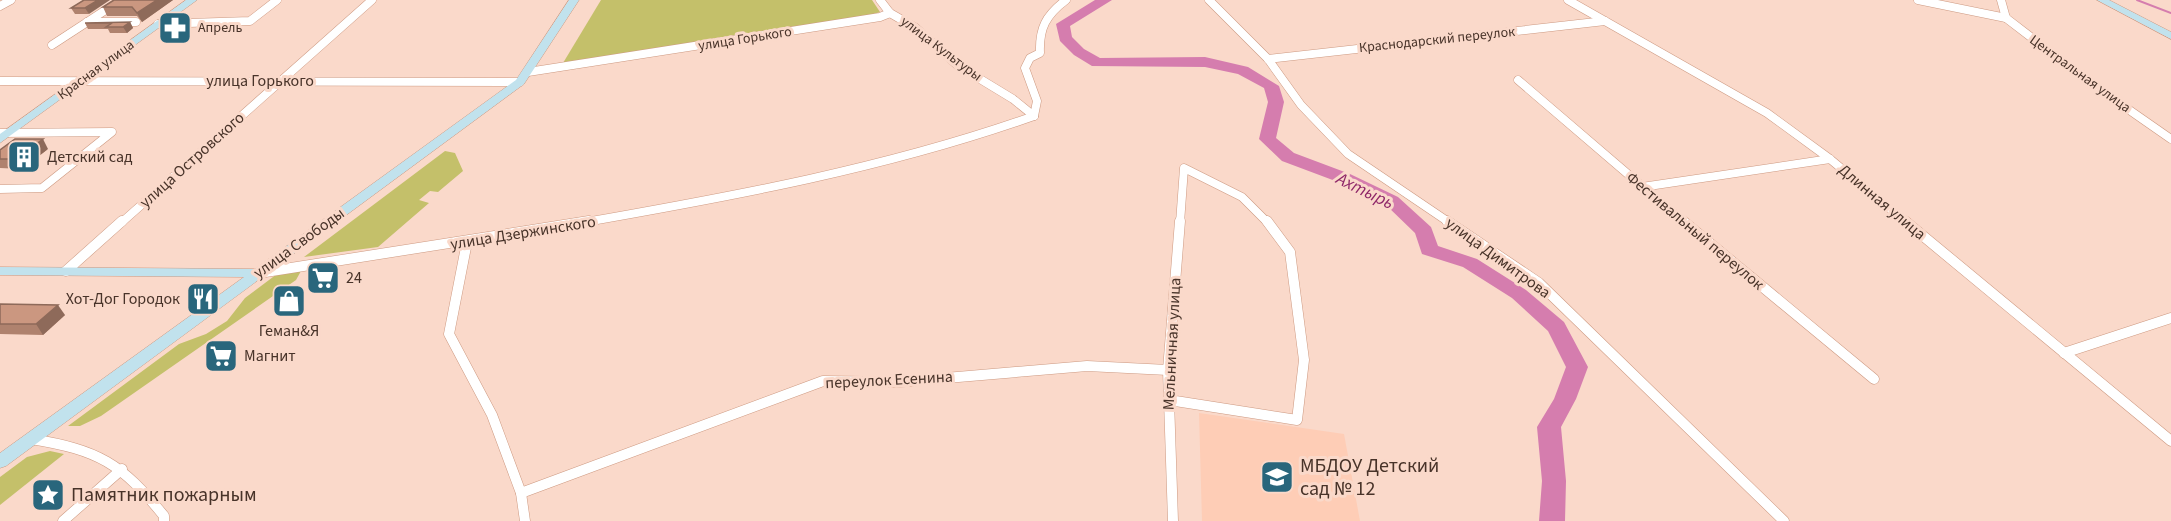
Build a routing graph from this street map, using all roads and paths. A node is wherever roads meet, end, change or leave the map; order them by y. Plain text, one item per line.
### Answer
1 (11, 0) edge
2 (122, 0) edge
3 (192, 0) edge
4 (277, 0) edge
5 (372, 0) edge
6 (574, 0) edge
7 (880, 0) edge
8 (1066, 0) edge
9 (1209, 0) edge
10 (1568, 0) edge
11 (1918, 0) edge
12 (2001, 0) edge
13 (2102, 0) edge
14 (0, 6) edge
15 (890, 13) junction
16 (2006, 18) junction
17 (1605, 21) junction
18 (87, 22) junction
19 (136, 22) edge
20 (158, 24) junction
21 (2171, 36) edge
22 (52, 45) dead end
23 (1268, 59) junction
24 (524, 77) junction
25 (1518, 80) dead end
26 (0, 81) edge
27 (80, 81) junction
28 (280, 81) junction
29 (1034, 116) junction
30 (3, 135) edge
31 (2171, 139) edge
32 (1830, 159) junction
33 (1642, 187) junction
34 (0, 189) edge
35 (468, 242) junction
36 (0, 271) edge
37 (66, 271) junction
38 (257, 273) junction
39 (2171, 318) edge
40 (2064, 353) junction
41 (1168, 370) junction
42 (1874, 379) dead end
43 (1168, 400) junction
44 (31, 439) junction
45 (2171, 441) edge
46 (0, 462) edge
47 (122, 469) junction
48 (521, 493) junction
49 (63, 521) edge
50 (164, 521) edge
51 (525, 521) edge
52 (1173, 521) edge
53 (1784, 521) edge

1 - 14 street
2 - 18 street
3 - 20 street, Красная улица
4 - 20 street
5 - 28 street, улица Островского
6 - 24 street, улица Свободы
7 - 15 street, улица Культуры
8 - 29 street
9 - 23 street, улица Димитрова
10 - 17 street, Длинная улица
11 - 16 street
12 - 16 street
13 - 21 street
15 - 24 street, улица Горького
15 - 29 street, улица Культуры
16 - 31 street, Центральная улица
17 - 23 street, Краснодарский переулок
17 - 32 street, Длинная улица
18 - 19 street
18 - 22 street
20 - 27 street, Красная улица
23 - 53 street, улица Димитрова
24 - 28 street, улица Горького
24 - 38 street, улица Свободы
25 - 33 street, Фестивальный переулок
26 - 27 street, улица Горького
27 - 28 street, улица Горького
27 - 30 street, Красная улица
28 - 37 street, улица Островского
29 - 35 street, улица Дзержинского
30 - 34 street
32 - 33 street
32 - 40 street, Длинная улица
33 - 42 street, Фестивальный переулок
35 - 38 street, улица Дзержинского
35 - 48 street
36 - 37 street, улица Дзержинского
37 - 38 street, улица Дзержинского
38 - 44 street, улица Свободы
39 - 40 street
40 - 45 street, Длинная улица
41 - 43 street, Мельничная улица
41 - 43 street, Мельничная улица
41 - 48 street, переулок Есенина
43 - 52 street, Мельничная улица
44 - 46 street, улица Свободы
44 - 47 street
47 - 49 street
47 - 50 street
48 - 51 street

